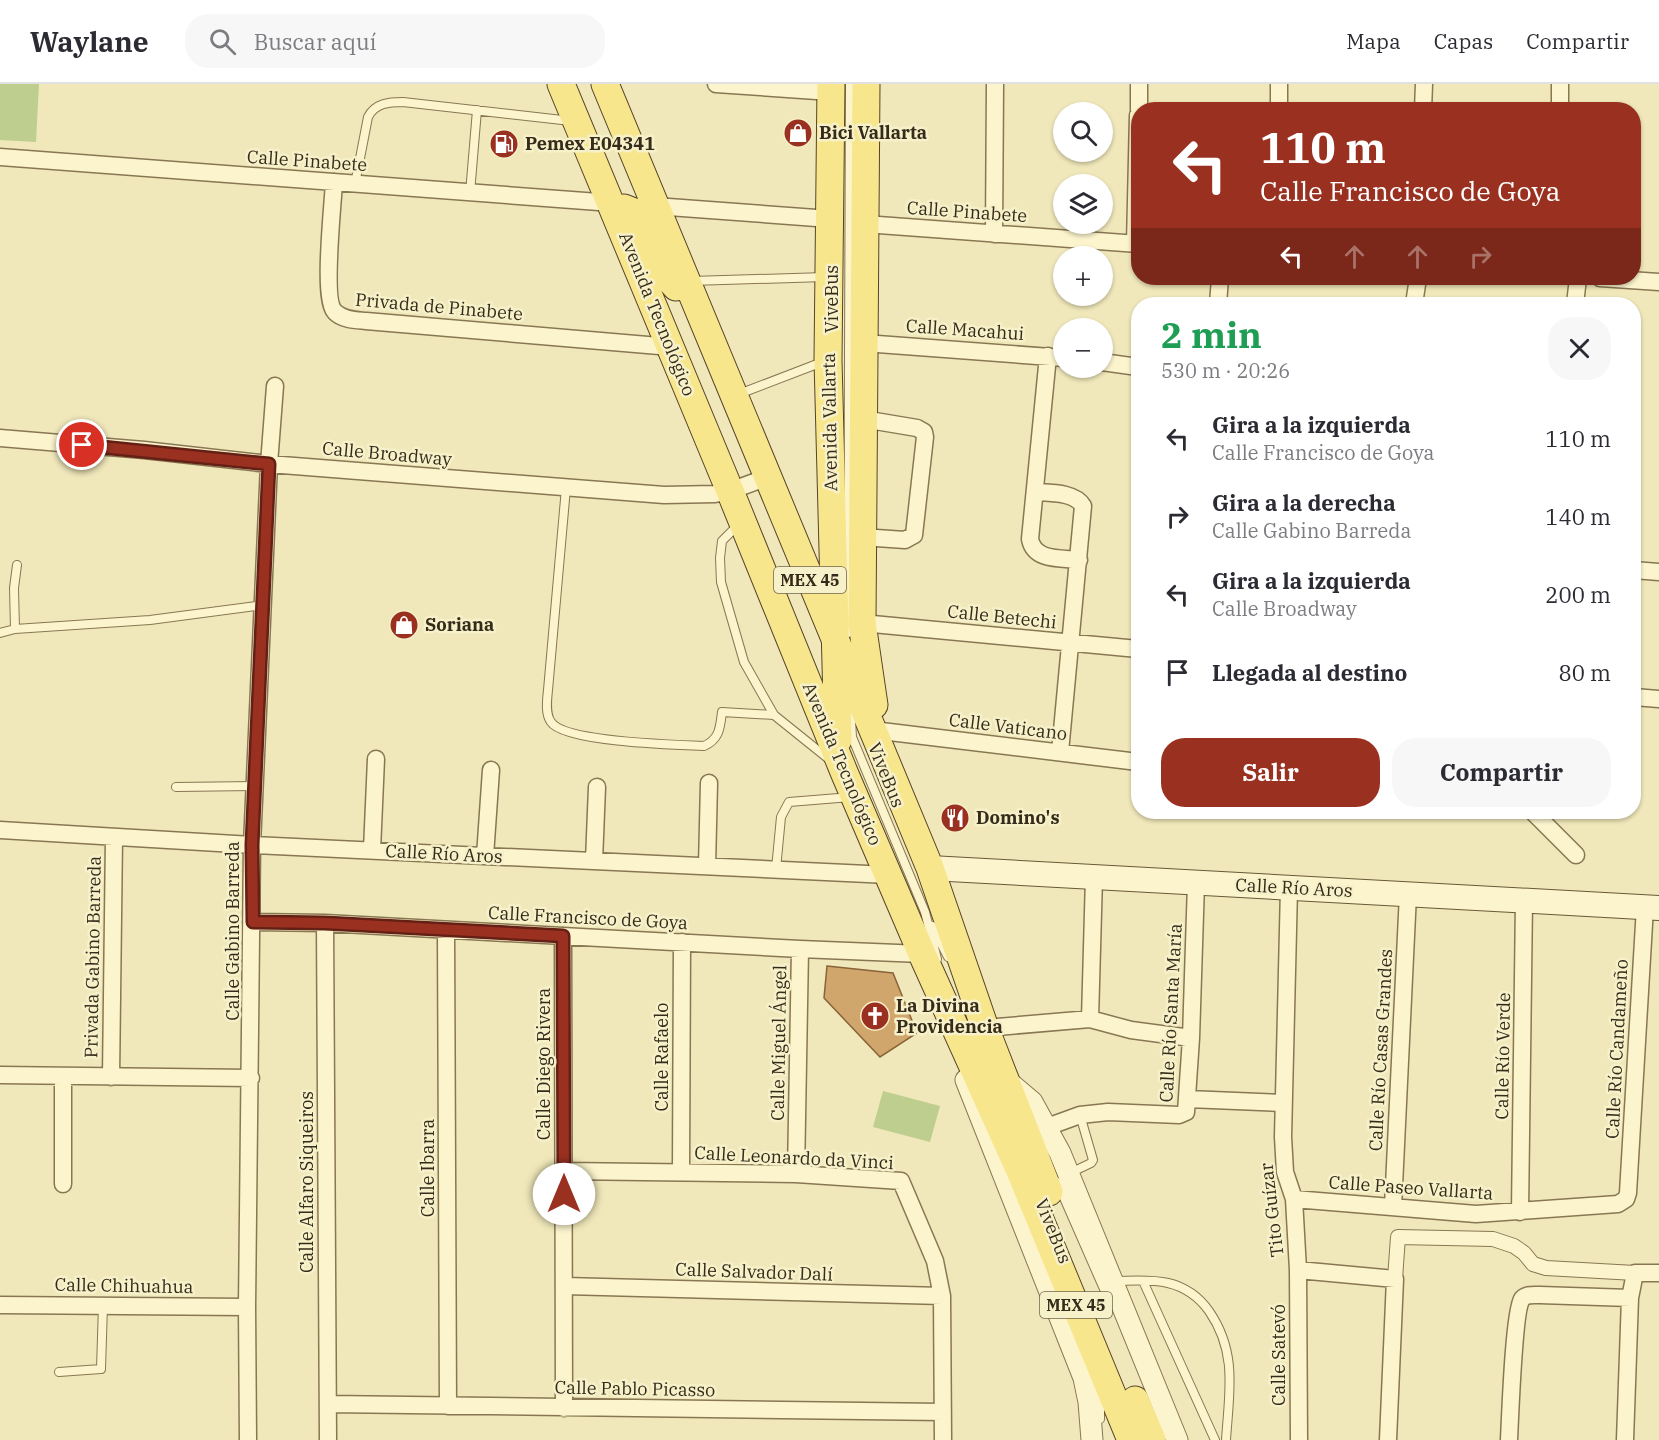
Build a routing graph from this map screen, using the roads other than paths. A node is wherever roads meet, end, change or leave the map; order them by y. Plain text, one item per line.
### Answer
1 (561, 84) edge
2 (605, 84) edge
3 (716, 84) edge
4 (866, 84) edge
5 (995, 84) edge
6 (1139, 84) edge
7 (1279, 84) edge
8 (1424, 84) edge
9 (1560, 84) edge
10 (837, 87) edge
11 (1139, 102) edge
12 (1279, 102) edge
13 (1423, 102) edge
14 (1560, 102) edge
15 (477, 110) junction
16 (577, 122) junction
17 (0, 158) edge
18 (334, 183) junction
19 (355, 184) junction
20 (470, 193) junction
21 (612, 203) junction
22 (655, 206) junction
23 (830, 219) junction
24 (865, 224) junction
25 (994, 234) junction
26 (1131, 244) edge
27 (828, 277) junction
28 (1641, 281) edge
29 (1659, 282) edge
30 (690, 290) junction
31 (864, 343) junction
32 (671, 347) junction
33 (1053, 357) edge
34 (828, 360) junction
35 (1113, 364) edge
36 (1131, 366) edge
37 (1053, 376) edge
38 (275, 386) dead end
39 (734, 396) junction
40 (863, 419) junction
41 (0, 438) edge
42 (269, 464) junction
43 (768, 477) junction
44 (566, 488) junction
45 (730, 491) junction
46 (1035, 492) junction
47 (742, 521) junction
48 (862, 537) junction
49 (1079, 560) junction
50 (17, 565) dead end
51 (1641, 571) edge
52 (1659, 572) edge
53 (263, 605) junction
54 (862, 623) junction
55 (15, 629) junction
56 (831, 629) junction
57 (0, 633) edge
58 (1070, 644) junction
59 (1131, 648) edge
60 (848, 671) junction
61 (1641, 698) edge
62 (1659, 699) edge
63 (774, 716) junction
64 (873, 730) junction
65 (1060, 752) junction
66 (376, 759) dead end
67 (1131, 761) edge
68 (841, 766) junction
69 (491, 770) dead end
70 (709, 783) dead end
71 (255, 786) junction
72 (176, 787) dead end
73 (597, 787) dead end
74 (855, 796) junction
75 (1540, 819) edge
76 (0, 830) edge
77 (114, 837) junction
78 (252, 845) junction
79 (372, 850) junction
80 (1576, 855) dead end
81 (485, 856) junction
82 (594, 861) junction
83 (707, 866) junction
84 (930, 868) junction
85 (776, 869) junction
86 (889, 875) junction
87 (1094, 877) junction
88 (1197, 883) junction
89 (1289, 888) junction
90 (1408, 894) junction
91 (1524, 900) junction
92 (1652, 908) edge
93 (925, 912) junction
94 (253, 922) junction
95 (325, 923) junction
96 (446, 930) junction
97 (563, 936) junction
98 (682, 942) junction
99 (801, 950) junction
100 (922, 954) junction
101 (952, 964) dead end
102 (957, 975) dead end
103 (1090, 1019) junction
104 (955, 1027) junction
105 (985, 1028) junction
106 (1191, 1038) junction
107 (0, 1075) edge
108 (63, 1076) junction
109 (111, 1077) junction
110 (251, 1078) junction
111 (1009, 1082) junction
112 (1188, 1099) junction
113 (1283, 1103) junction
114 (1080, 1115) junction
115 (1047, 1127) junction
116 (1046, 1169) junction
117 (564, 1171) junction
118 (681, 1172) junction
119 (796, 1174) junction
120 (63, 1184) dead end
121 (1628, 1193) joint
122 (1294, 1199) junction
123 (1393, 1207) junction
124 (1520, 1212) junction
125 (1298, 1270) junction
126 (1635, 1273) junction
127 (1659, 1273) edge
128 (1395, 1279) junction
129 (1111, 1281) junction
130 (1143, 1281) junction
131 (565, 1286) junction
132 (942, 1296) junction
133 (1630, 1298) junction
134 (0, 1305) edge
135 (103, 1305) junction
136 (247, 1307) junction
137 (1116, 1317) dead end
138 (59, 1372) dead end
139 (327, 1404) junction
140 (448, 1406) junction
141 (564, 1408) junction
142 (943, 1412) junction
143 (1156, 1432) edge
144 (248, 1440) edge
145 (328, 1440) edge
146 (944, 1440) edge
147 (1092, 1440) edge
148 (1100, 1440) edge
149 (1131, 1440) edge
150 (1169, 1440) edge
151 (1177, 1440) edge
152 (1215, 1440) edge
153 (1226, 1440) edge
154 (1299, 1440) edge
155 (1388, 1440) edge
156 (1509, 1440) edge
157 (1625, 1440) edge

1 - 16 main road, Avenida Tecnológico / MEX 45
2 - 22 main road, Avenida Tecnológico / MEX 45
3 - 10 street
4 - 24 main road, Avenida Vallarta
5 - 25 street
6 - 11 street
7 - 12 street
8 - 13 street
9 - 14 street
10 - 23 main road, Avenida Vallarta
10 - 60 lane, ViveBus
15 - 16 lane
15 - 19 lane
15 - 20 lane
16 - 21 main road, Avenida Tecnológico / MEX 45
16 - 22 main road
17 - 18 street, Calle Pinabete
18 - 19 street, Calle Pinabete
18 - 32 street, Privada de Pinabete
19 - 20 street, Calle Pinabete
20 - 21 street, Calle Pinabete
21 - 30 main road
21 - 32 main road, Avenida Tecnológico / MEX 45
22 - 23 street
22 - 30 main road, Avenida Tecnológico / MEX 45
23 - 27 main road, Avenida Vallarta
24 - 25 street, Calle Pinabete
24 - 31 main road, Avenida Vallarta
25 - 26 street, Calle Pinabete
27 - 30 lane
27 - 34 main road, Avenida Vallarta
28 - 29 street
30 - 39 main road, Avenida Tecnológico / MEX 45
31 - 33 street, Calle Macahui
31 - 40 main road, Avenida Vallarta
32 - 45 main road, Avenida Tecnológico / MEX 45
34 - 39 lane
34 - 56 main road, Avenida Vallarta
35 - 36 street
37 - 46 street
38 - 42 street, Calle Gabino Barreda
39 - 43 main road, Avenida Tecnológico / MEX 45
40 - 48 main road, Avenida Vallarta
40 - 48 street
41 - 42 street, Calle Broadway
42 - 44 street, Calle Broadway
42 - 53 street, Calle Gabino Barreda
43 - 45 street, Calle Broadway
43 - 56 main road, Avenida Tecnológico / MEX 45
44 - 45 street, Calle Broadway
44 - 63 lane
45 - 47 main road, Avenida Tecnológico / MEX 45
46 - 49 street
46 - 49 street
47 - 56 main road
47 - 63 lane
47 - 68 main road, Avenida Tecnológico / MEX 45
48 - 54 main road, Avenida Vallarta
49 - 58 street
50 - 55 lane
51 - 52 street
53 - 55 lane
53 - 71 street, Calle Gabino Barreda
54 - 58 street, Calle Betechi
54 - 64 main road, Avenida Vallarta
55 - 57 lane
56 - 60 main road, Avenida Tecnológico / MEX 45
56 - 68 main road, Avenida Vallarta
58 - 59 street, Calle Betechi
58 - 65 street
60 - 64 main road, Avenida Tecnológico / MEX 45
60 - 93 lane, ViveBus
61 - 62 street
63 - 68 lane
64 - 65 street, Calle Vaticano
64 - 84 main road, Avenida Tecnológico / MEX 45
65 - 67 street, Calle Vaticano
66 - 79 street
68 - 74 main road, Avenida Tecnológico / MEX 45
69 - 81 street
70 - 83 street
71 - 72 lane
71 - 78 street, Calle Gabino Barreda
73 - 82 street
74 - 85 lane
74 - 86 main road, Avenida Tecnológico / MEX 45
75 - 80 street
76 - 77 street, Calle Río Aros
77 - 78 street, Calle Río Aros
77 - 109 street, Privada Gabino Barreda
78 - 79 street, Calle Río Aros
78 - 94 street, Calle Gabino Barreda
79 - 81 street, Calle Río Aros
81 - 82 street, Calle Río Aros
82 - 83 street, Calle Río Aros
83 - 85 street, Calle Río Aros
84 - 87 main road, Calle Río Aros
84 - 105 main road, Avenida Tecnológico / MEX 45
85 - 86 street, Calle Río Aros
86 - 100 main road, Avenida Tecnológico / MEX 45
87 - 88 main road, Calle Río Aros
87 - 103 street
88 - 89 main road, Calle Río Aros
88 - 106 street, Calle Río Santa María
89 - 90 main road, Calle Río Aros
89 - 113 street, Tito Guízar
90 - 91 main road, Calle Río Aros
90 - 123 street, Calle Río Casas Grandes
91 - 92 main road, Calle Río Aros
91 - 124 street, Calle Río Verde
92 - 121 street, Calle Río Candameño
93 - 101 lane
93 - 104 lane, ViveBus
94 - 95 street, Calle Francisco de Goya
94 - 110 street, Calle Gabino Barreda
95 - 96 street, Calle Francisco de Goya
95 - 139 street, Calle Alfaro Siqueiros
96 - 97 street, Calle Francisco de Goya
96 - 140 street, Calle Ibarra
97 - 98 street, Calle Francisco de Goya
97 - 117 street, Calle Diego Rivera
98 - 99 street, Calle Francisco de Goya
98 - 118 street, Calle Rafaelo
99 - 100 street, Calle Francisco de Goya
99 - 119 street, Calle Miguel Ángel
100 - 104 main road, Avenida Tecnológico / MEX 45
102 - 105 lane
103 - 105 street
103 - 106 street
104 - 116 main road, Avenida Tecnológico / MEX 45
104 - 147 street
104 - 148 lane, ViveBus
105 - 111 main road, Avenida Tecnológico / MEX 45
106 - 112 street, Calle Río Santa María
107 - 108 street
108 - 109 street
108 - 120 street
109 - 110 street
110 - 136 street, Calle Gabino Barreda
111 - 115 street
111 - 116 main road, Avenida Tecnológico / MEX 45
112 - 113 street
112 - 114 street, Calle Río Santa María
113 - 122 street, Tito Guízar
114 - 115 street, Calle Río Santa María
114 - 116 lane
115 - 116 street
116 - 129 street
116 - 137 lane
116 - 143 main road, Avenida Tecnológico / MEX 45
116 - 149 main road, Avenida Tecnológico / MEX 45
117 - 118 street, Calle Leonardo da Vinci
117 - 131 street, Calle Diego Rivera
118 - 119 street, Calle Leonardo da Vinci
119 - 132 street, Calle Leonardo da Vinci
121 - 124 street, Calle Paseo Vallarta
122 - 123 street, Calle Paseo Vallarta
122 - 125 street, Tito Guízar
123 - 124 street, Calle Paseo Vallarta
125 - 128 street, Tito Guízar
125 - 154 street, Calle Satevó
126 - 127 street
126 - 128 street
126 - 133 street
128 - 155 street
129 - 130 lane
129 - 151 street
130 - 152 lane
130 - 153 lane
131 - 132 street, Calle Salvador Dalí
131 - 141 street, Calle Diego Rivera
132 - 142 street, Calle Leonardo da Vinci
133 - 156 street
133 - 157 street
134 - 135 street, Calle Chihuahua
135 - 136 street, Calle Chihuahua
135 - 138 lane
136 - 144 street, Calle Gabino Barreda
139 - 140 street, Calle Pablo Picasso
139 - 145 street, Calle Alfaro Siqueiros
140 - 141 street, Calle Pablo Picasso
141 - 142 street, Calle Pablo Picasso
142 - 146 street, Calle Leonardo da Vinci
143 - 150 lane

